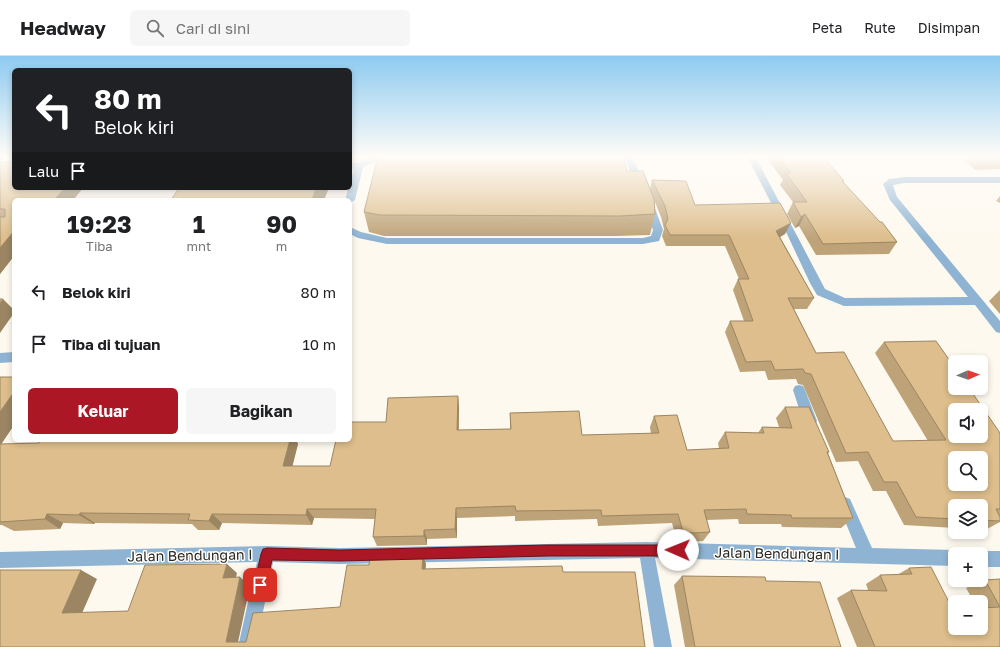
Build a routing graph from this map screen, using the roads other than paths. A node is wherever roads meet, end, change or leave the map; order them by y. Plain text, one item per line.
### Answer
1 (640, 184) edge
2 (765, 184) edge
3 (889, 184) edge
4 (352, 231) edge
5 (978, 301) junction
6 (1000, 329) edge
7 (12, 357) edge
8 (0, 358) edge
9 (799, 390) dead end
10 (814, 432) edge
11 (839, 489) edge
12 (646, 550) junction
13 (267, 554) junction
14 (867, 555) junction
15 (948, 558) edge
16 (988, 559) edge
17 (1000, 559) edge
18 (0, 560) edge
19 (247, 647) edge
20 (663, 647) edge

1 - 4 street
2 - 5 street
3 - 5 street
5 - 6 street
7 - 8 street
9 - 10 street
11 - 14 street
12 - 13 street, Jalan Bendungan I
12 - 14 street, Jalan Bendungan I
12 - 20 street
13 - 18 street, Jalan Bendungan I
13 - 19 street
14 - 15 street, Jalan Bendungan I
16 - 17 street

